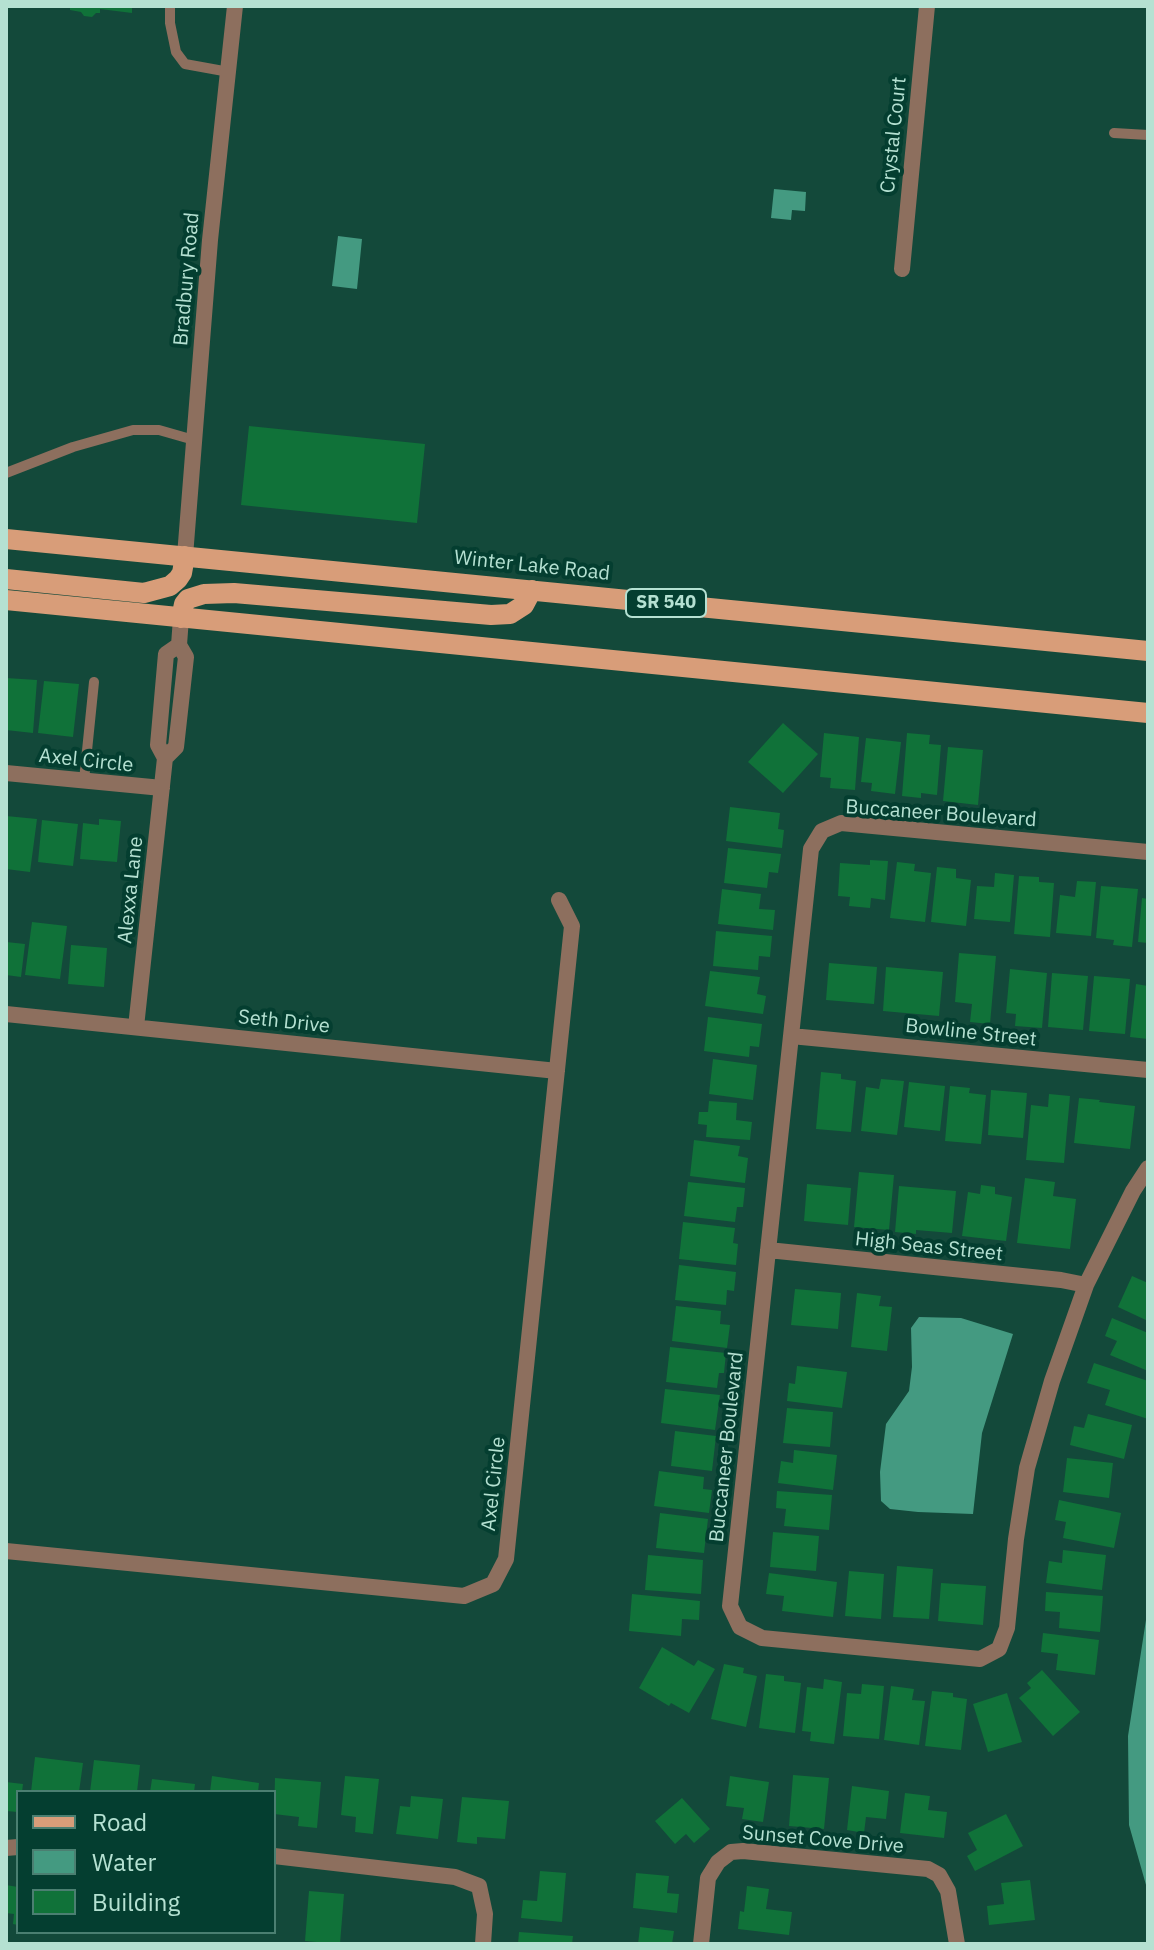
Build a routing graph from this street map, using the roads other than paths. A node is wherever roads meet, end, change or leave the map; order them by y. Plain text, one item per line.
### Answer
1 (170, 6) edge
2 (235, 6) edge
3 (927, 6) edge
4 (229, 72) junction
5 (1114, 133) dead end
6 (1148, 135) edge
7 (902, 269) dead end
8 (194, 440) junction
9 (6, 473) edge
10 (6, 539) edge
11 (185, 556) junction
12 (6, 579) edge
13 (532, 590) junction
14 (6, 600) edge
15 (181, 618) junction
16 (1148, 651) edge
17 (94, 682) dead end
18 (1148, 713) edge
19 (6, 773) edge
20 (84, 780) junction
21 (162, 788) junction
22 (1148, 852) edge
23 (559, 900) dead end
24 (6, 1014) edge
25 (136, 1027) junction
26 (791, 1036) junction
27 (1148, 1070) edge
28 (557, 1071) junction
29 (1148, 1168) edge
30 (768, 1250) junction
31 (1086, 1285) junction
32 (6, 1551) edge
33 (276, 1856) edge
34 (483, 1944) edge
35 (701, 1944) edge
36 (957, 1944) edge

1 - 4 lane
2 - 4 street, Bradbury Road
3 - 7 street, Crystal Court
4 - 8 street, Bradbury Road
5 - 6 lane
8 - 9 lane
8 - 11 street, Bradbury Road
10 - 11 main road, Winter Lake Road / SR 540
11 - 12 main road
11 - 13 main road, Winter Lake Road / SR 540
13 - 15 main road
13 - 16 main road, Winter Lake Road / SR 540
14 - 15 main road
15 - 18 main road
15 - 21 street, Alexxa Lane
17 - 20 lane
19 - 20 street, Axel Circle
20 - 21 street, Axel Circle
21 - 25 street, Alexxa Lane
22 - 26 street, Buccaneer Boulevard
23 - 28 street, Axel Circle
24 - 25 street, Seth Drive
25 - 28 street, Seth Drive
26 - 27 street, Bowline Street
26 - 30 street, Buccaneer Boulevard
28 - 32 street, Axel Circle
29 - 31 street, Buccaneer Boulevard
30 - 31 street, High Seas Street
30 - 31 street, Buccaneer Boulevard
33 - 34 street
35 - 36 street, Sunset Cove Drive

